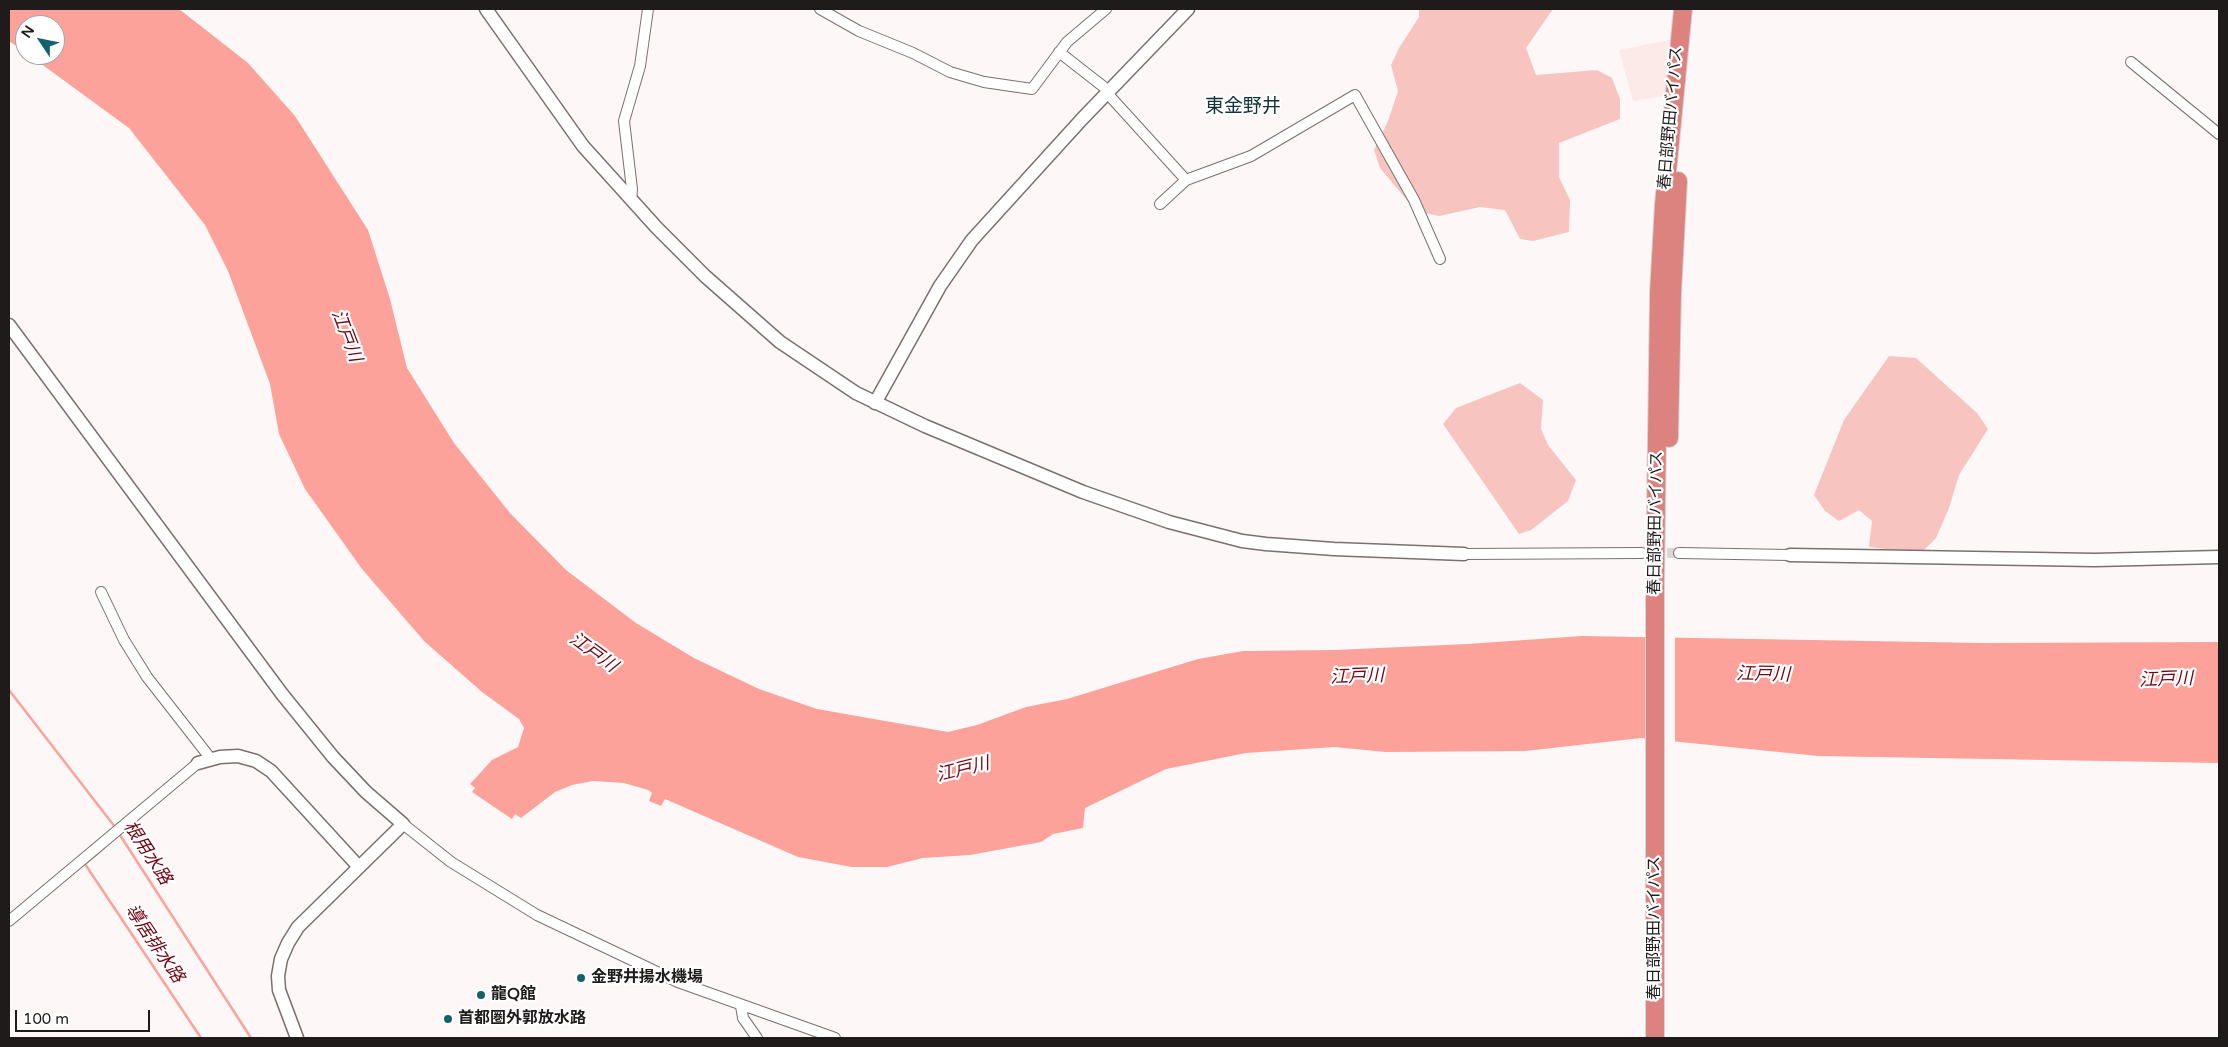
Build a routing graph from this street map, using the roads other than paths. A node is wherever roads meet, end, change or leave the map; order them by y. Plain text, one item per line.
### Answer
1 (486, 9) edge
2 (648, 9) edge
3 (820, 9) edge
4 (1106, 9) edge
5 (1188, 9) edge
6 (1683, 9) edge
7 (1695, 9) edge
8 (1059, 52) junction
9 (2131, 62) dead end
10 (1108, 92) junction
11 (2219, 134) edge
12 (1186, 180) junction
13 (631, 200) junction
14 (1160, 204) dead end
15 (1440, 259) dead end
16 (9, 325) edge
17 (875, 403) junction
18 (1642, 553) tunnel mouth
19 (1679, 553) tunnel mouth
20 (1464, 554) joint
21 (1790, 555) joint
22 (2219, 557) edge
23 (1661, 582) junction
24 (101, 592) dead end
25 (211, 759) junction
26 (198, 763) joint
27 (402, 824) junction
28 (359, 867) junction
29 (9, 922) edge
30 (741, 1006) junction
31 (297, 1038) edge
32 (757, 1038) edge
33 (835, 1038) edge
34 (1654, 1038) edge
35 (1667, 1038) edge

1 - 13 street
2 - 13 street
3 - 8 street
4 - 8 street
5 - 10 street
6 - 23 highway, 春日部野田バイパス
7 - 23 highway, 春日部野田バイパス
8 - 10 street
9 - 11 street
10 - 12 street
10 - 17 street
12 - 14 street
12 - 15 street
13 - 17 street
16 - 27 street
17 - 20 street
18 - 20 street
19 - 21 street
21 - 22 street
23 - 34 highway, 春日部野田バイパス
23 - 35 highway, 春日部野田バイパス
24 - 25 street
25 - 26 street
25 - 28 street
26 - 29 street
27 - 28 street
27 - 30 street
28 - 31 street
30 - 32 street
30 - 33 street

